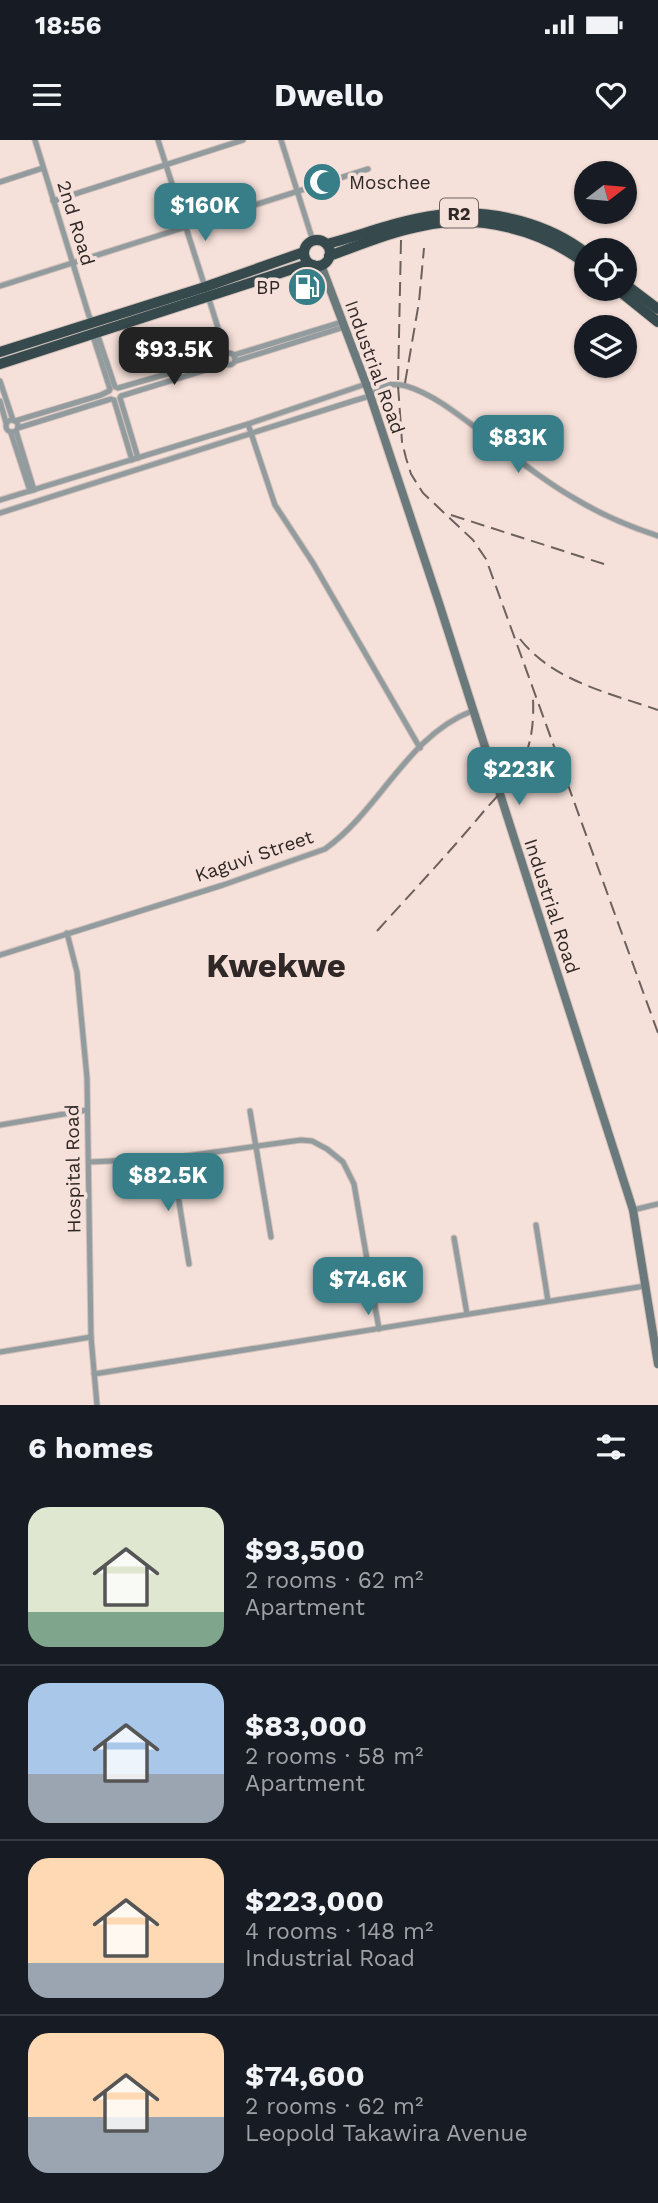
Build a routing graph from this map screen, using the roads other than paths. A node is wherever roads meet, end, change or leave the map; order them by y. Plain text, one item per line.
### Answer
1 (35, 140) edge
2 (158, 140) edge
3 (243, 140) edge
4 (281, 140) edge
5 (165, 165) junction
6 (43, 168) junction
7 (368, 169) dead end
8 (0, 182) edge
9 (298, 191) junction
10 (53, 201) junction
11 (186, 227) junction
12 (361, 239) junction
13 (313, 241) junction
14 (327, 244) junction
15 (574, 245) edge
16 (304, 252) junction
17 (574, 255) edge
18 (321, 262) junction
19 (72, 264) junction
20 (269, 271) junction
21 (0, 286) edge
22 (206, 292) junction
23 (637, 293) edge
24 (632, 301) edge
25 (658, 309) edge
26 (658, 322) edge
27 (343, 325) junction
28 (92, 326) junction
29 (0, 352) edge
30 (235, 358) junction
31 (225, 359) junction
32 (0, 364) edge
33 (0, 381) edge
34 (366, 384) junction
35 (382, 386) junction
36 (113, 389) junction
37 (370, 396) junction
38 (116, 398) junction
39 (0, 401) edge
40 (14, 420) junction
41 (248, 424) junction
42 (9, 428) edge
43 (0, 434) edge
44 (251, 435) junction
45 (180, 445) junction
46 (183, 456) junction
47 (135, 459) junction
48 (32, 491) junction
49 (0, 500) edge
50 (0, 515) edge
51 (658, 536) edge
52 (472, 711) junction
53 (420, 748) junction
54 (67, 933) junction
55 (0, 955) edge
56 (87, 1110) junction
57 (250, 1111) dead end
58 (0, 1125) edge
59 (255, 1147) junction
60 (172, 1158) junction
61 (90, 1162) junction
62 (658, 1204) edge
63 (633, 1210) junction
64 (536, 1225) dead end
65 (271, 1237) dead end
66 (454, 1238) dead end
67 (189, 1264) dead end
68 (645, 1286) junction
69 (548, 1301) junction
70 (467, 1314) junction
71 (379, 1329) junction
72 (91, 1337) junction
73 (0, 1352) edge
74 (658, 1364) edge
75 (94, 1374) junction
76 (97, 1405) edge

1 - 6 street, 2nd Road
2 - 5 street
3 - 5 street
4 - 9 street
5 - 10 street
5 - 11 street
6 - 8 street
6 - 10 street, 2nd Road
7 - 9 street
9 - 11 street
9 - 13 street
10 - 19 street, 2nd Road
11 - 19 street
11 - 22 street
12 - 14 highway, R2
12 - 15 highway, R2
12 - 17 highway, R2
12 - 18 highway, R2
13 - 14 highway, R2
13 - 16 highway, R2
14 - 18 highway
16 - 18 highway
16 - 20 highway, R2
18 - 20 highway, R2
18 - 27 street, Industrial Road
19 - 21 street
19 - 28 street, 2nd Road
20 - 22 highway, R2
22 - 28 highway, R2
22 - 31 street
23 - 25 highway
24 - 26 highway
27 - 30 street
27 - 34 street, Industrial Road
28 - 29 highway, R2
28 - 32 highway, R2
28 - 36 street, 2nd Road
30 - 31 street
30 - 31 street
31 - 36 street
31 - 38 street
33 - 40 street
34 - 35 street
34 - 37 street, Industrial Road
34 - 41 street
35 - 37 street
35 - 51 street
36 - 38 street
36 - 38 street
36 - 40 street
37 - 44 street
37 - 52 street, Industrial Road
38 - 42 street
38 - 47 street
39 - 42 street
40 - 42 street
40 - 42 street
41 - 44 street
41 - 45 street
42 - 43 street
42 - 48 street
44 - 46 street
44 - 53 street
45 - 46 street
45 - 47 street
46 - 50 street
47 - 48 street
48 - 49 street
52 - 53 street, Kaguvi Street
52 - 63 street, Industrial Road
53 - 54 street, Kaguvi Street
54 - 55 street, Kaguvi Street
54 - 56 street, Hospital Road
56 - 58 street
56 - 61 street, Hospital Road
57 - 59 street
59 - 60 street
59 - 65 street
59 - 71 street
60 - 61 street
60 - 67 street
61 - 72 street, Hospital Road
62 - 63 street
63 - 68 street, Industrial Road
64 - 69 street
66 - 70 street
68 - 69 street
68 - 74 street, Industrial Road
69 - 70 street
70 - 71 street
71 - 75 street
72 - 73 street
72 - 75 street, Hospital Road
75 - 76 street, Hospital Road

